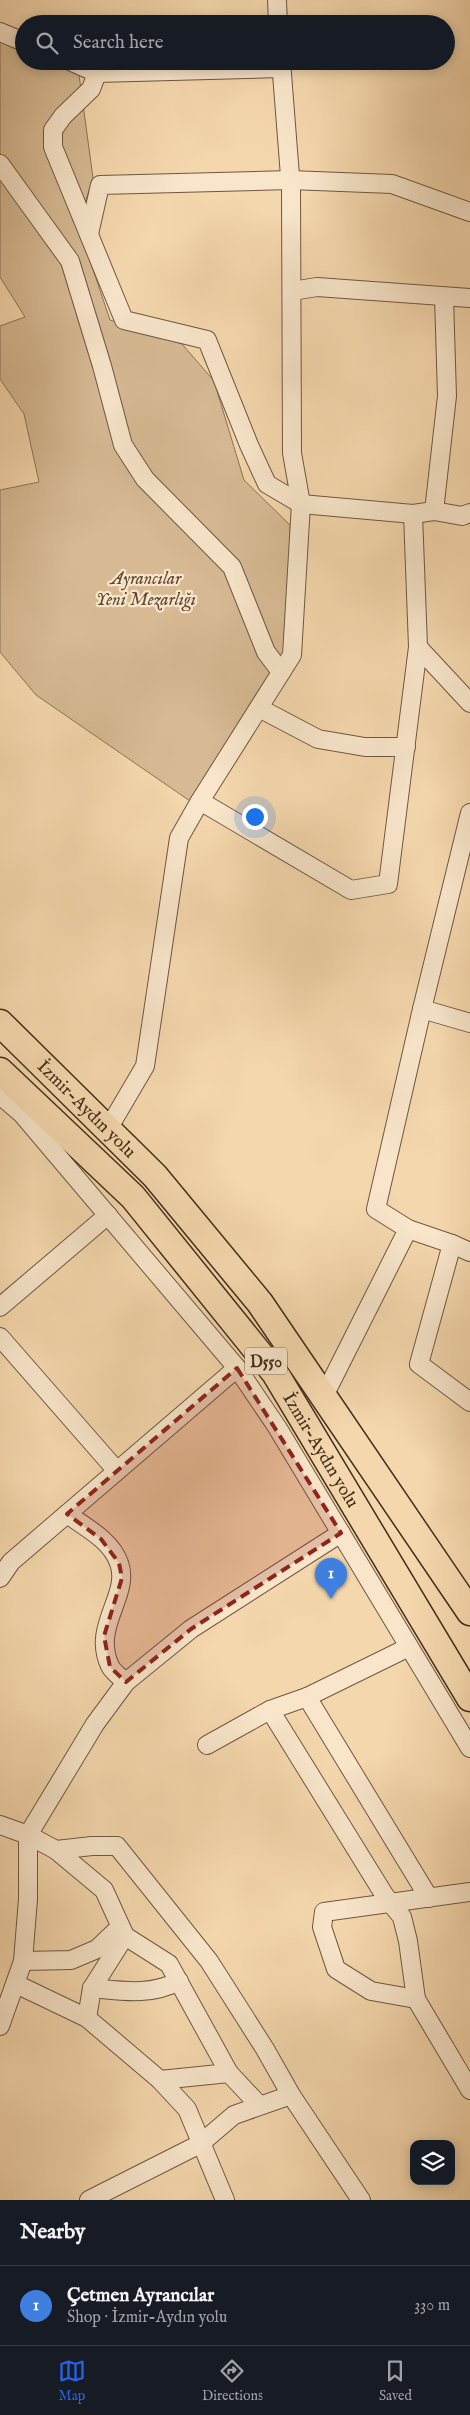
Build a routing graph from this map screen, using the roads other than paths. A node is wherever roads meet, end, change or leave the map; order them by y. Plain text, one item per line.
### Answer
1 (277, 0) edge
2 (278, 15) edge
3 (0, 32) edge
4 (15, 38) edge
5 (90, 70) edge
6 (166, 70) edge
7 (281, 70) edge
8 (97, 73) junction
9 (0, 164) edge
10 (290, 180) junction
11 (470, 212) edge
12 (89, 234) junction
13 (292, 291) junction
14 (444, 297) junction
15 (470, 298) edge
16 (301, 504) junction
17 (434, 511) junction
18 (470, 513) edge
19 (413, 514) junction
20 (418, 647) junction
21 (281, 672) junction
22 (470, 703) edge
23 (259, 708) junction
24 (406, 747) junction
25 (200, 801) junction
26 (470, 813) edge
27 (422, 1009) junction
28 (0, 1023) edge
29 (470, 1023) edge
30 (6, 1085) edge
31 (11, 1113) edge
32 (57, 1126) junction
33 (108, 1129) junction
34 (108, 1215) junction
35 (408, 1229) junction
36 (452, 1244) junction
37 (470, 1252) edge
38 (0, 1307) edge
39 (0, 1338) edge
40 (237, 1368) junction
41 (324, 1396) junction
42 (470, 1402) edge
43 (118, 1470) junction
44 (67, 1514) junction
45 (341, 1533) junction
46 (5, 1556) edge
47 (0, 1578) edge
48 (470, 1612) edge
49 (409, 1647) junction
50 (126, 1682) junction
51 (307, 1697) junction
52 (470, 1698) edge
53 (270, 1710) junction
54 (207, 1745) dead end
55 (470, 1748) edge
56 (0, 1825) edge
57 (28, 1835) junction
58 (56, 1850) junction
59 (470, 1892) edge
60 (429, 1898) junction
61 (391, 1904) junction
62 (123, 1931) junction
63 (23, 1961) junction
64 (179, 1981) junction
65 (16, 1984) junction
66 (92, 1988) junction
67 (416, 1999) junction
68 (87, 2018) junction
69 (0, 2026) edge
70 (229, 2073) junction
71 (160, 2080) junction
72 (470, 2090) edge
73 (291, 2095) junction
74 (258, 2105) junction
75 (200, 2144) junction
76 (89, 2200) edge
77 (225, 2200) edge
78 (361, 2200) edge

1 - 2 street
3 - 4 street
5 - 8 street
6 - 8 street
7 - 10 street
8 - 12 street
9 - 21 street
10 - 11 street
10 - 12 street
10 - 13 street
12 - 16 street
13 - 14 street
13 - 16 street
14 - 15 street
14 - 17 street
16 - 19 street
16 - 21 street
17 - 18 street
17 - 19 street
19 - 20 street
20 - 22 street
20 - 24 street
21 - 23 street
23 - 24 street
23 - 25 street
24 - 25 street
25 - 33 street
26 - 27 street
27 - 29 street
27 - 35 street
28 - 33 highway, İzmir-Aydın yolu / D550
30 - 31 highway
30 - 32 highway, İzmir-Aydın yolu / D550
31 - 32 highway
31 - 34 street
32 - 52 highway, İzmir-Aydın yolu / D550
33 - 41 highway, İzmir-Aydın yolu / D550
34 - 38 street
34 - 40 street
35 - 36 street
35 - 41 street
36 - 37 street
36 - 42 street
39 - 43 street
40 - 43 street
40 - 45 street
41 - 48 highway, İzmir-Aydın yolu / D550
43 - 44 street
44 - 46 street
44 - 50 street
45 - 49 street
45 - 50 street
46 - 47 street
49 - 51 street
49 - 55 street
50 - 57 street
51 - 53 street
51 - 60 street
53 - 54 street
53 - 61 street
56 - 57 street
57 - 58 street
57 - 63 street
58 - 62 street
58 - 73 street
59 - 60 street
60 - 61 street
61 - 67 street
61 - 67 street
62 - 63 street
62 - 64 street
62 - 66 street
63 - 65 street
64 - 66 street
64 - 70 street
65 - 68 street
65 - 69 street
66 - 68 street
67 - 72 street
68 - 71 street
70 - 71 street
70 - 74 street
71 - 75 street
73 - 74 street
73 - 78 street
74 - 75 street
75 - 76 street
75 - 77 street

